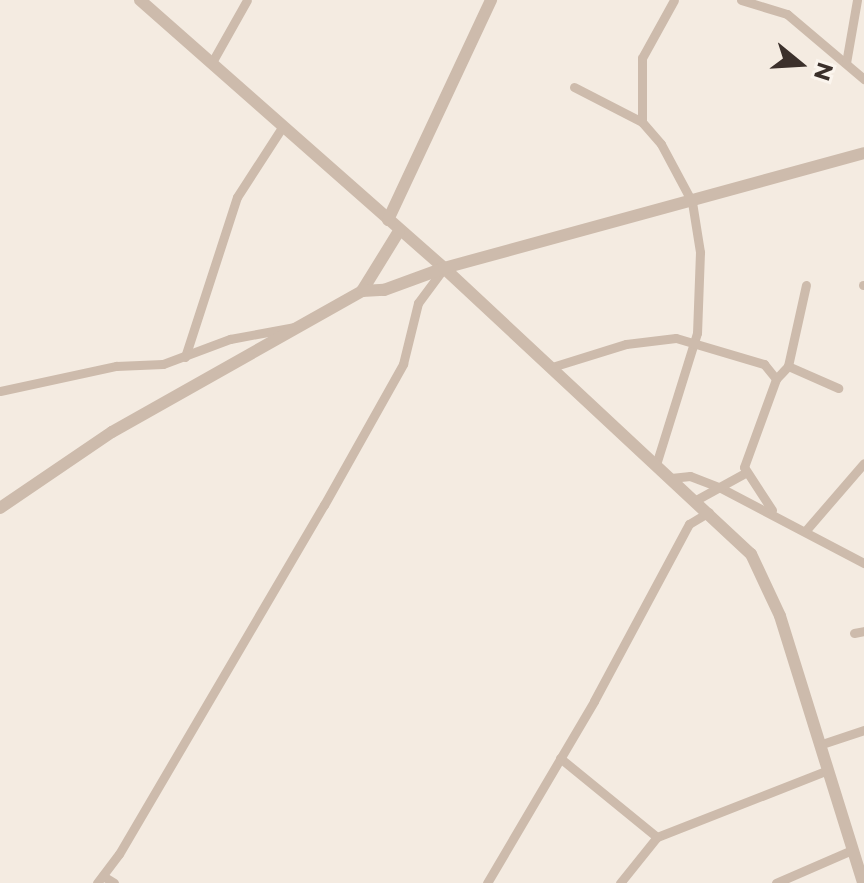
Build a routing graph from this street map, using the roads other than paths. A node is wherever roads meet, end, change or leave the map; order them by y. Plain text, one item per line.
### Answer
1 (140, 0) edge
2 (247, 0) edge
3 (491, 0) edge
4 (674, 0) edge
5 (741, 0) edge
6 (857, 0) edge
7 (846, 63) junction
8 (211, 64) junction
9 (864, 79) edge
10 (574, 87) dead end
11 (642, 122) junction
12 (281, 129) junction
13 (864, 153) edge
14 (692, 202) junction
15 (388, 220) junction
16 (399, 231) junction
17 (444, 268) junction
18 (806, 285) dead end
19 (362, 291) junction
20 (295, 327) junction
21 (694, 346) junction
22 (185, 357) junction
23 (788, 366) junction
24 (552, 367) junction
25 (776, 379) junction
26 (838, 388) dead end
27 (0, 391) edge
28 (864, 463) edge
29 (656, 465) junction
30 (745, 473) junction
31 (671, 478) junction
32 (719, 487) junction
33 (696, 500) junction
34 (0, 508) edge
35 (772, 510) junction
36 (709, 512) junction
37 (807, 529) junction
38 (864, 563) edge
39 (864, 730) edge
40 (822, 744) junction
41 (560, 758) junction
42 (828, 770) junction
43 (657, 837) junction
44 (852, 850) junction
45 (100, 880) edge
46 (114, 883) edge
47 (487, 883) edge
48 (620, 883) edge
49 (776, 883) edge
50 (863, 883) edge

1 - 8 street
2 - 8 street
3 - 15 street
4 - 11 street
5 - 7 street
6 - 7 street
7 - 9 street
8 - 12 street
10 - 11 street
11 - 14 street
12 - 15 street
12 - 22 street
13 - 14 street
14 - 17 street
14 - 21 street
15 - 16 street
16 - 17 street
16 - 19 street
17 - 19 street
17 - 24 street
17 - 45 street
18 - 23 street
19 - 20 street
20 - 22 street
20 - 34 street
21 - 24 street
21 - 25 street
21 - 29 street
22 - 27 street
23 - 25 street
23 - 26 street
24 - 29 street
25 - 30 street
28 - 37 street
29 - 31 street
30 - 32 street
30 - 35 street
31 - 32 street
31 - 33 street
32 - 33 street
32 - 35 street
33 - 36 street
35 - 37 street
36 - 40 street
36 - 41 street
37 - 38 street
39 - 40 street
40 - 42 street
41 - 43 street
41 - 47 street
42 - 43 street
42 - 44 street
43 - 48 street
44 - 49 street
44 - 50 street
45 - 46 street

